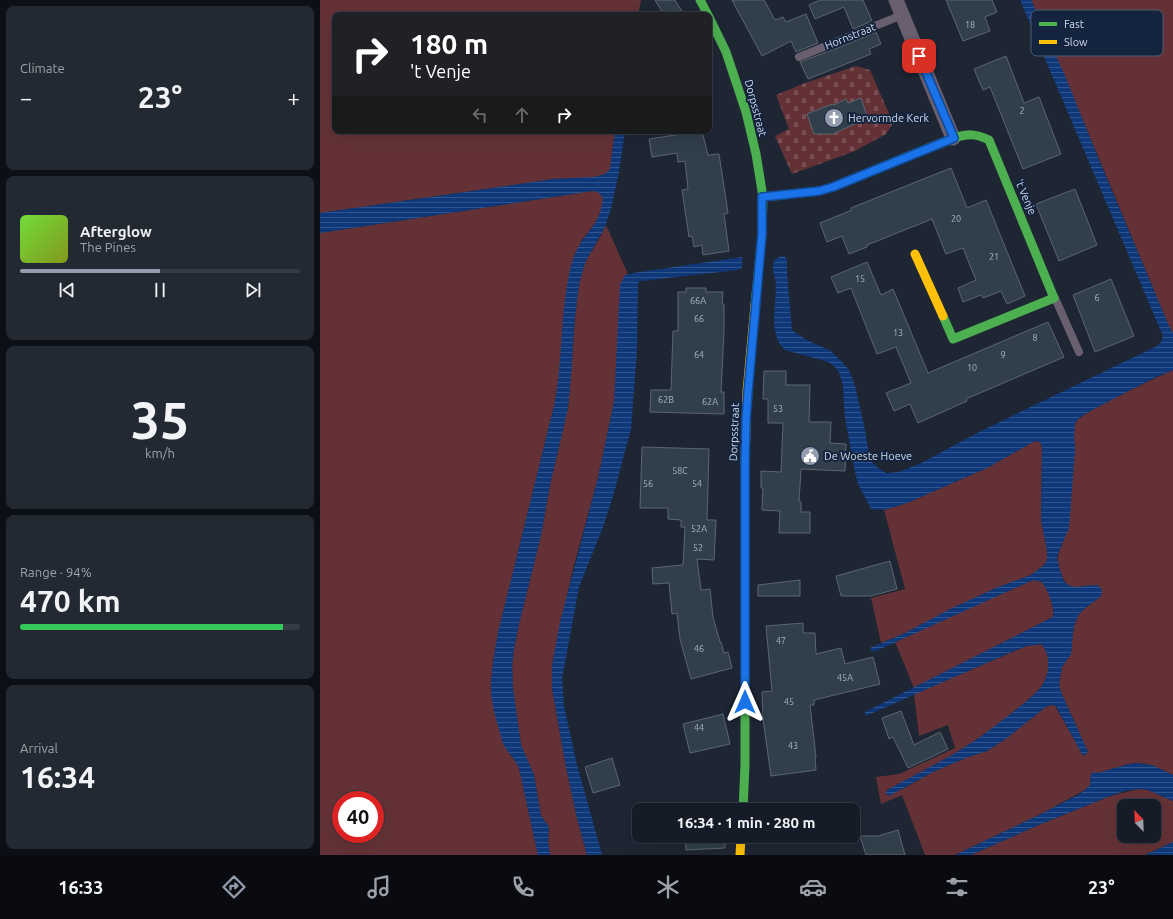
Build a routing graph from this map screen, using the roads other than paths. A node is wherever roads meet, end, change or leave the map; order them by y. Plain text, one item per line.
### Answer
1 (700, 0) edge
2 (896, 0) edge
3 (707, 12) edge
4 (902, 15) junction
5 (712, 22) edge
6 (799, 57) dead end
7 (954, 138) junction
8 (762, 197) junction
9 (915, 254) dead end
10 (1054, 298) junction
11 (1079, 352) dead end
12 (743, 803) edge
13 (741, 843) edge
14 (740, 855) edge

1 - 3 street, Dorpsstraat
2 - 4 street
4 - 6 lane, Hornstraat
4 - 7 street
5 - 8 street, Dorpsstraat
7 - 8 street, 't Venje
7 - 10 street, 't Venje
8 - 12 street, Dorpsstraat
9 - 10 street
10 - 11 lane
13 - 14 street

